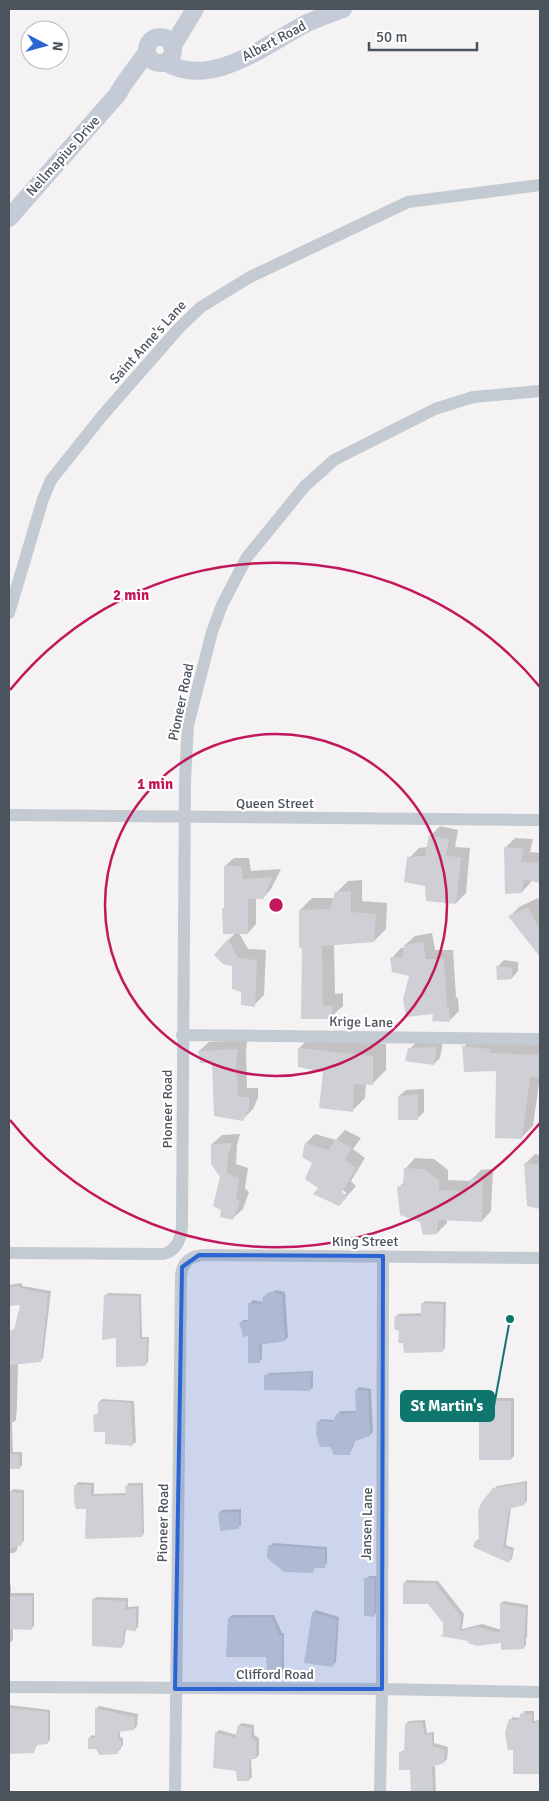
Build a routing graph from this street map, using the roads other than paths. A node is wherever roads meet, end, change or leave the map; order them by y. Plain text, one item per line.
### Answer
1 (343, 9) edge
2 (193, 10) edge
3 (163, 52) junction
4 (540, 185) edge
5 (9, 218) edge
6 (540, 391) edge
7 (9, 613) edge
8 (9, 815) edge
9 (186, 817) junction
10 (540, 820) edge
11 (182, 1035) junction
12 (540, 1039) edge
13 (9, 1253) edge
14 (383, 1256) junction
15 (191, 1258) joint
16 (540, 1258) edge
17 (9, 1687) edge
18 (176, 1689) junction
19 (382, 1689) junction
20 (540, 1692) edge
21 (175, 1792) edge
22 (380, 1792) edge

1 - 3 main road, Albert Road
2 - 3 main road, Nellmapius Drive
3 - 5 main road, Nellmapius Drive
4 - 7 street, Saint Anne's Lane
6 - 9 street, Pioneer Road
8 - 9 street, Queen Street
9 - 10 street, Queen Street
9 - 11 street, Pioneer Road
11 - 12 street, Krige Lane
11 - 13 street, Pioneer Road
14 - 15 street, King Street
14 - 16 street, King Street
14 - 19 street, Jansen Lane
15 - 18 street, Pioneer Road
17 - 18 street, Clifford Road
18 - 19 street, Clifford Road
18 - 21 street, Pioneer Road
19 - 20 street, Clifford Road
19 - 22 street, Jansen Lane

